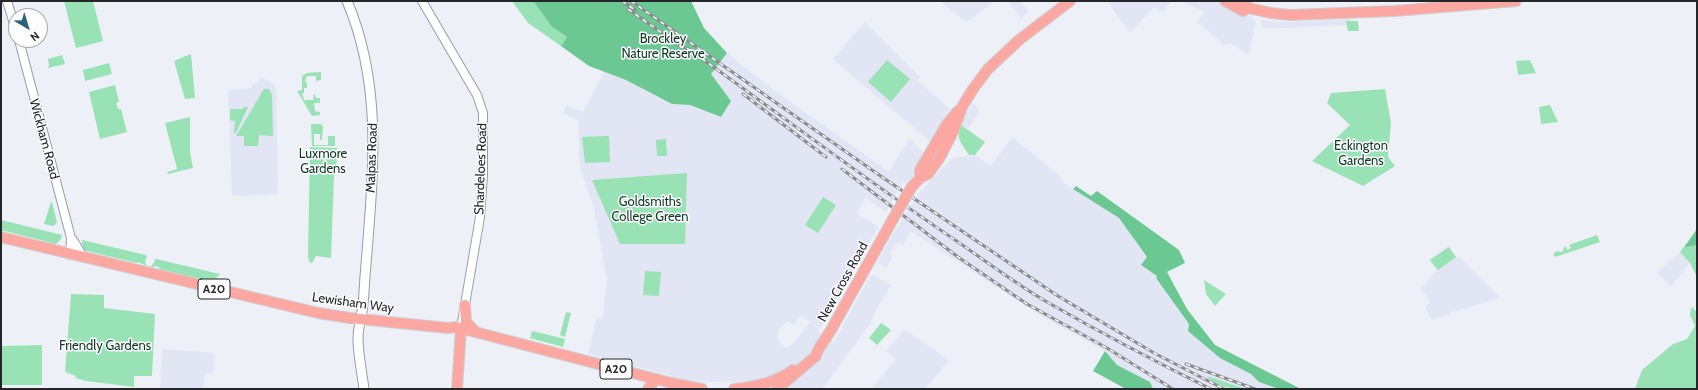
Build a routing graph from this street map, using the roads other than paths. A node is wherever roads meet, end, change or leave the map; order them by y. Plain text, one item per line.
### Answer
1 (347, 1) edge
2 (422, 1) edge
3 (1070, 1) edge
4 (1225, 1) edge
5 (1516, 1) edge
6 (1245, 5) edge
7 (21, 48) edge
8 (1, 238) edge
9 (70, 238) junction
10 (56, 251) junction
11 (70, 254) junction
12 (85, 258) junction
13 (465, 305) junction
14 (360, 319) junction
15 (448, 328) junction
16 (461, 328) junction
17 (476, 332) junction
18 (818, 350) junction
19 (457, 361) junction
20 (656, 379) junction
21 (754, 388) edge
22 (364, 389) edge
23 (457, 389) edge
24 (648, 389) edge
25 (702, 389) edge
26 (734, 389) edge
27 (777, 389) edge

1 - 14 main road, Malpas Road
2 - 13 street, Shardeloes Road
3 - 18 highway, New Cross Road, bridge
4 - 6 highway
5 - 6 highway
7 - 9 street, Wickham Road
8 - 10 highway, Lewisham Way / A20
9 - 10 street
9 - 11 street, Wickham Road
9 - 12 street, Wickham Road
10 - 11 highway, Lewisham Way / A20
11 - 12 highway, Lewisham Way / A20
12 - 14 highway, Lewisham Way / A20
13 - 16 street, Shardeloes Road
13 - 17 highway
14 - 15 highway, Lewisham Way / A20
14 - 22 main road, Malpas Road
15 - 16 highway, Lewisham Way / A20
15 - 19 highway
16 - 17 highway, Lewisham Way / A20
16 - 19 highway
17 - 20 highway, Lewisham Way / A20
18 - 21 highway
18 - 27 highway, New Cross Road
19 - 23 highway
20 - 24 highway
20 - 25 highway, Lewisham Way
21 - 26 highway

